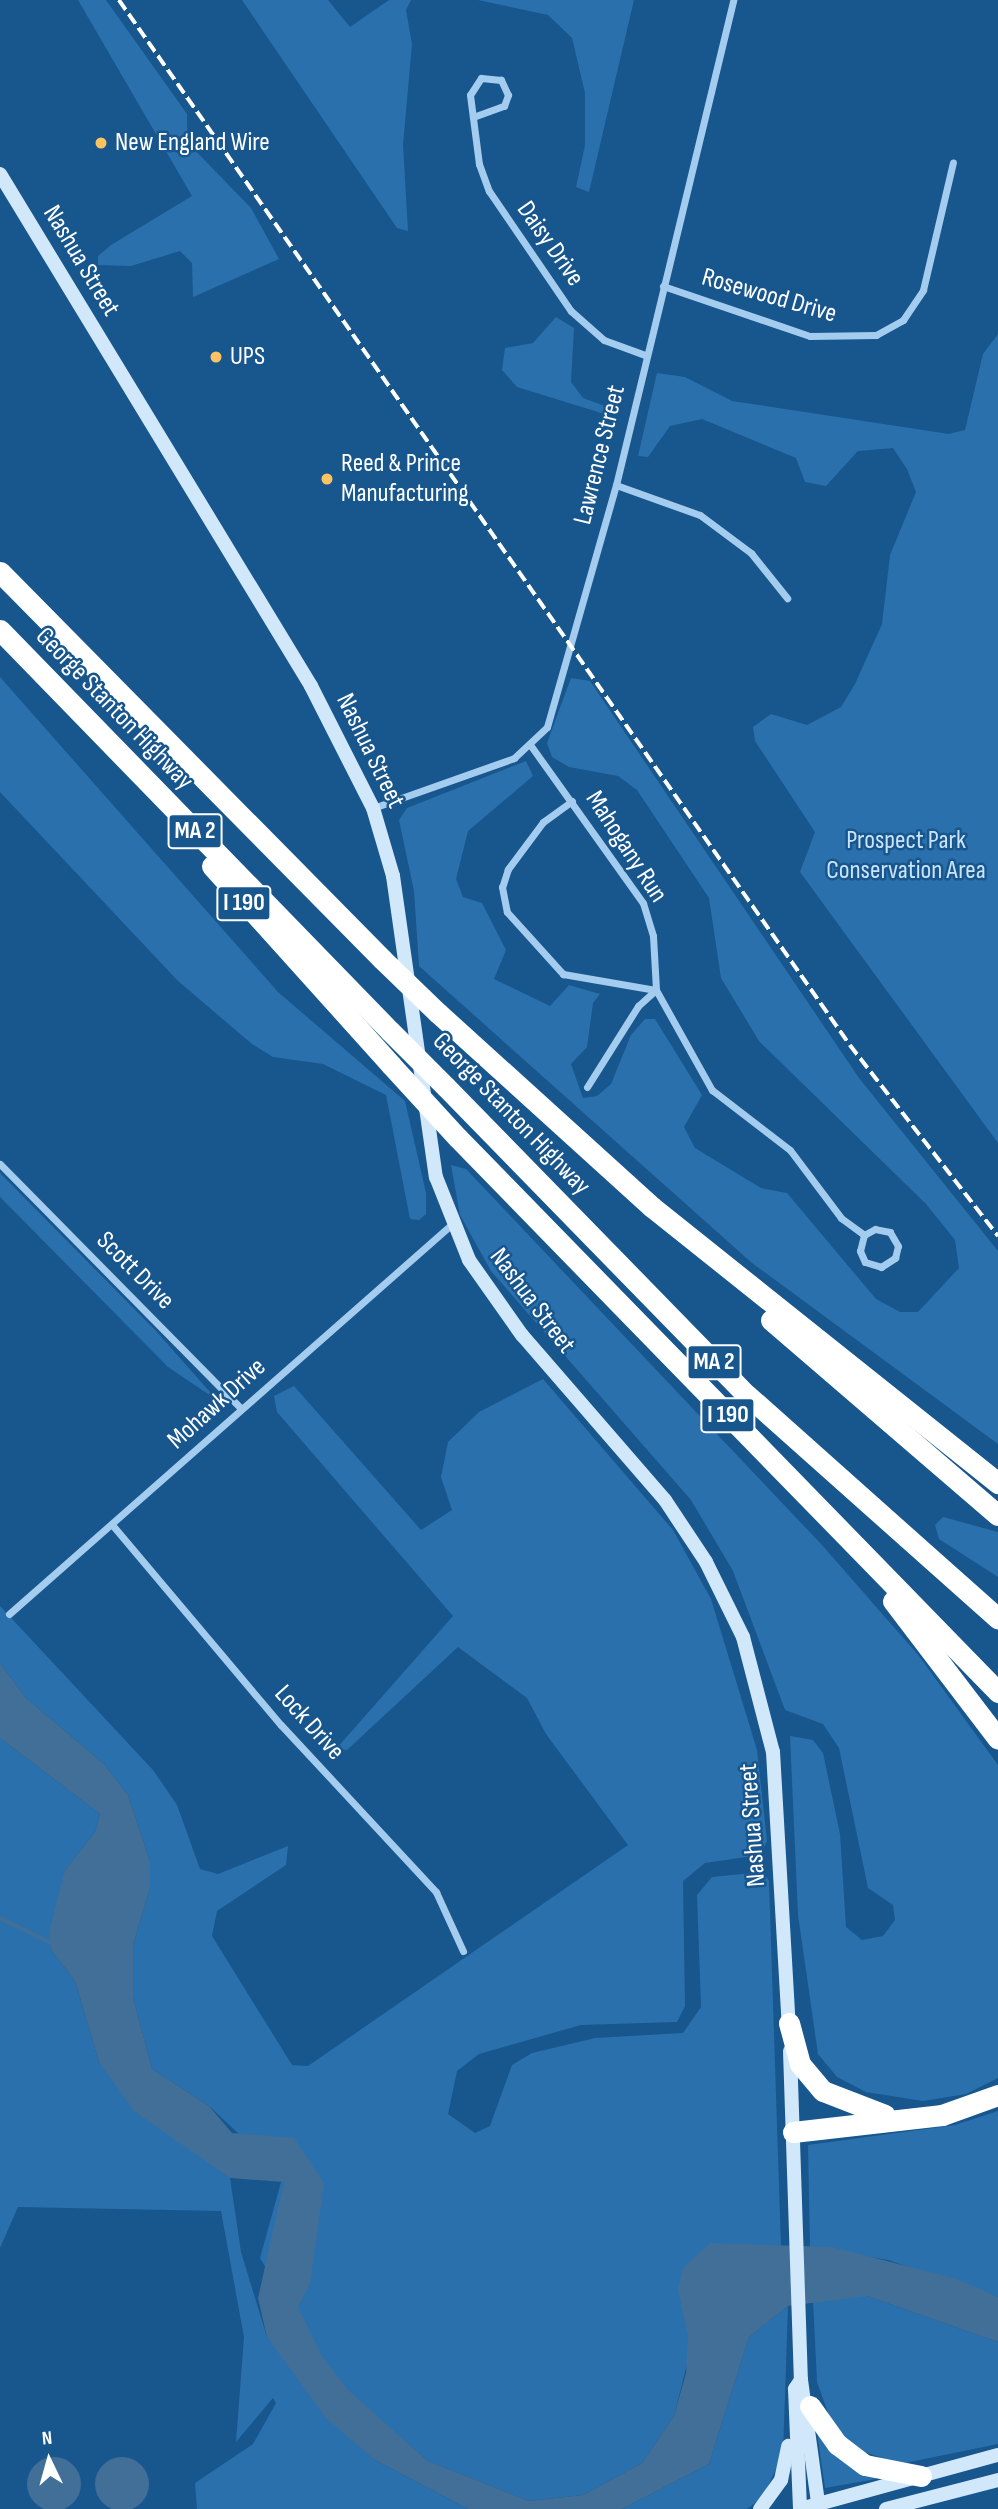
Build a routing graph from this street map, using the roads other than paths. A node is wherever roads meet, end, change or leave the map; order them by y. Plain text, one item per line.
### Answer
1 (733, 0) edge
2 (473, 117) junction
3 (953, 162) dead end
4 (0, 174) edge
5 (663, 286) junction
6 (645, 355) junction
7 (616, 485) junction
8 (0, 572) edge
9 (787, 598) dead end
10 (0, 630) edge
11 (100, 737) junction
12 (530, 746) junction
13 (572, 801) junction
14 (373, 808) junction
15 (656, 990) junction
16 (587, 1087) dead end
17 (0, 1164) edge
18 (652, 1207) junction
19 (452, 1224) junction
20 (864, 1235) junction
21 (241, 1408) junction
22 (998, 1483) edge
23 (818, 1506) junction
24 (998, 1515) edge
25 (114, 1527) junction
26 (9, 1614) dead end
27 (998, 1619) edge
28 (998, 1692) edge
29 (998, 1738) edge
30 (463, 1951) dead end
31 (789, 2023) junction
32 (998, 2095) edge
33 (898, 2118) junction
34 (793, 2132) junction
35 (798, 2385) junction
36 (810, 2406) junction
37 (998, 2455) edge
38 (921, 2476) junction
39 (998, 2480) edge
40 (819, 2507) edge
41 (760, 2509) edge
42 (800, 2509) edge
43 (886, 2509) edge

1 - 5 street, Lawrence Street
2 - 2 street, Daisy Drive
2 - 6 street, Daisy Drive
3 - 5 street, Rosewood Drive
4 - 14 main road, Nashua Street
5 - 6 street, Lawrence Street
6 - 7 street, Lawrence Street
7 - 9 street
7 - 12 street, Lawrence Street
8 - 18 highway, George Stanton Highway / MA 2, bridge
10 - 11 highway, George Stanton Highway / MA 2
11 - 23 highway, I 190, bridge
11 - 27 highway, George Stanton Highway / MA 2, bridge
12 - 13 street, Mahogany Run
12 - 14 street, Lawrence Street
13 - 15 street, Mahogany Run
13 - 15 street
14 - 19 main road, Nashua Street
15 - 16 street
15 - 20 street, Mahogany Run
17 - 21 street, Scott Drive
18 - 22 highway, George Stanton Highway / MA 2
18 - 24 highway
19 - 21 street, Mohawk Drive
19 - 31 main road, Nashua Street
20 - 20 street
21 - 25 street, Mohawk Drive
23 - 28 highway, I 190
23 - 29 highway
25 - 26 street, Mohawk Drive
25 - 30 street, Lock Drive
31 - 33 highway
31 - 34 main road, Nashua Street
32 - 33 highway
33 - 34 highway
34 - 35 main road, Nashua Street
35 - 36 main road, Nashua Street
35 - 41 main road
35 - 42 main road, Nashua Street
36 - 38 highway
36 - 40 main road, Nashua Street
37 - 38 main road
38 - 40 main road
39 - 43 main road
40 - 42 main road

